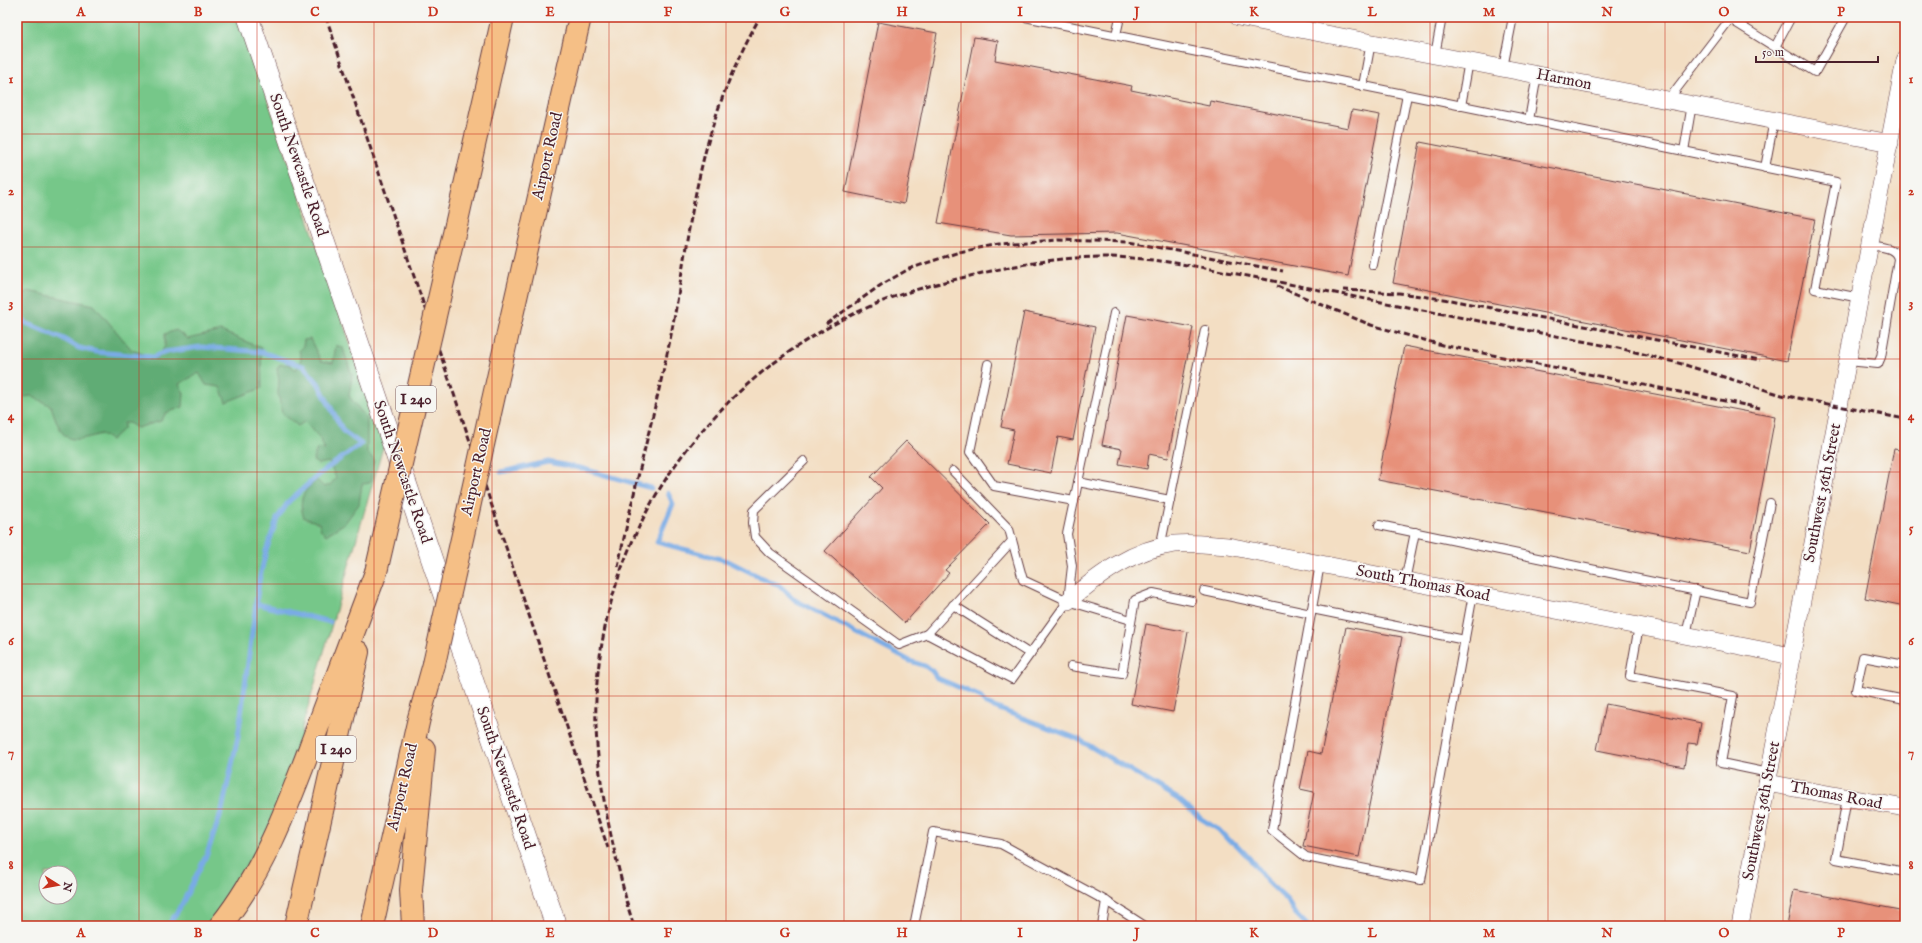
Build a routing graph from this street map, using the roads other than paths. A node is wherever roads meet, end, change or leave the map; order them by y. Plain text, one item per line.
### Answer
1 (248, 17) edge
2 (503, 17) edge
3 (580, 17) edge
4 (1025, 17) edge
5 (1120, 17) edge
6 (1238, 17) edge
7 (1442, 17) edge
8 (1513, 17) edge
9 (1791, 17) edge
10 (1846, 17) edge
11 (1731, 18) edge
12 (1257, 19) edge
13 (1116, 36) junction
14 (1371, 42) junction
15 (1775, 47) junction
16 (1436, 55) junction
17 (1469, 61) junction
18 (1904, 66) edge
19 (1503, 68) junction
20 (1537, 74) junction
21 (1363, 86) junction
22 (1407, 95) junction
23 (1668, 100) junction
24 (1692, 104) junction
25 (1461, 106) junction
26 (1900, 118) edge
27 (1529, 120) junction
28 (1774, 120) junction
29 (1890, 143) junction
30 (1684, 151) junction
31 (1765, 168) junction
32 (1870, 244) junction
33 (1373, 265) dead end
34 (1860, 298) junction
35 (1114, 313) dead end
36 (1205, 330) dead end
37 (1848, 361) junction
38 (988, 364) dead end
39 (804, 461) dead end
40 (953, 471) dead end
41 (1078, 482) junction
42 (1170, 500) junction
43 (1074, 501) junction
44 (1770, 503) dead end
45 (1379, 525) dead end
46 (1415, 532) junction
47 (1012, 541) junction
48 (1160, 548) junction
49 (1320, 564) junction
50 (376, 572) junction
51 (1405, 581) junction
52 (1696, 590) junction
53 (1204, 591) dead end
54 (1473, 594) junction
55 (1068, 601) junction
56 (1192, 602) dead end
57 (953, 605) junction
58 (1312, 611) junction
59 (1131, 620) junction
60 (1639, 626) junction
61 (927, 634) junction
62 (1686, 635) junction
63 (1465, 640) junction
64 (1030, 654) junction
65 (1792, 656) junction
66 (1905, 665) edge
67 (1071, 666) dead end
68 (1905, 700) edge
69 (422, 723) junction
70 (1768, 778) junction
71 (1847, 798) junction
72 (1905, 808) edge
73 (1905, 872) edge
74 (1106, 902) junction
75 (220, 926) edge
76 (296, 926) edge
77 (372, 926) edge
78 (413, 926) edge
79 (556, 926) edge
80 (914, 926) edge
81 (1102, 926) edge
82 (1145, 926) edge
83 (1740, 926) edge

1 - 79 street, South Newcastle Road
2 - 50 highway, I 240, bridge
3 - 69 highway, Airport Road, bridge
4 - 13 lane
5 - 13 lane
6 - 12 street, Harmon
7 - 16 lane
8 - 19 lane
9 - 15 lane
10 - 15 lane
11 - 15 lane
11 - 23 lane
12 - 14 street, Harmon
13 - 21 lane
14 - 16 street, Harmon
14 - 21 lane
16 - 17 street, Harmon
17 - 19 street, Harmon
17 - 25 lane
18 - 26 street, Southwest 36th Street
19 - 20 street, Harmon
20 - 23 street, Harmon
20 - 27 lane
21 - 22 lane
22 - 25 lane
22 - 33 lane
23 - 24 street, Harmon
24 - 28 street, Harmon
24 - 30 lane
25 - 27 lane
26 - 29 street, Southwest 36th Street
27 - 30 lane
28 - 29 street, Harmon
28 - 31 lane
29 - 32 street, Southwest 36th Street
30 - 31 lane
31 - 34 lane
32 - 34 street, Southwest 36th Street
32 - 37 lane
34 - 37 street, Southwest 36th Street
35 - 41 lane
36 - 42 lane
37 - 65 street, Southwest 36th Street
38 - 43 lane
39 - 61 lane
40 - 47 lane
41 - 42 lane
41 - 43 lane
42 - 48 lane
43 - 55 lane
44 - 52 lane
45 - 46 lane
46 - 51 lane
46 - 52 lane
47 - 55 lane
47 - 57 lane
48 - 49 street, South Thomas Road
48 - 55 street, South Thomas Road
49 - 51 street, South Thomas Road
49 - 58 lane
50 - 75 highway
50 - 76 highway, I 240
51 - 54 street, South Thomas Road
52 - 62 lane
53 - 58 lane
54 - 60 street, South Thomas Road
54 - 63 lane
55 - 59 lane
55 - 64 lane
56 - 59 lane
57 - 61 lane
57 - 64 lane
58 - 63 lane
58 - 63 lane
59 - 67 lane
60 - 62 street, South Thomas Road
60 - 70 lane
61 - 64 lane
62 - 65 street, South Thomas Road
65 - 70 street, Southwest 36th Street
66 - 68 lane
69 - 77 highway, Airport Road
69 - 78 highway
70 - 71 street, Thomas Road
70 - 83 street, Southwest 36th Street
71 - 72 street, Thomas Road
71 - 73 lane
74 - 80 lane
74 - 81 lane
74 - 82 lane

